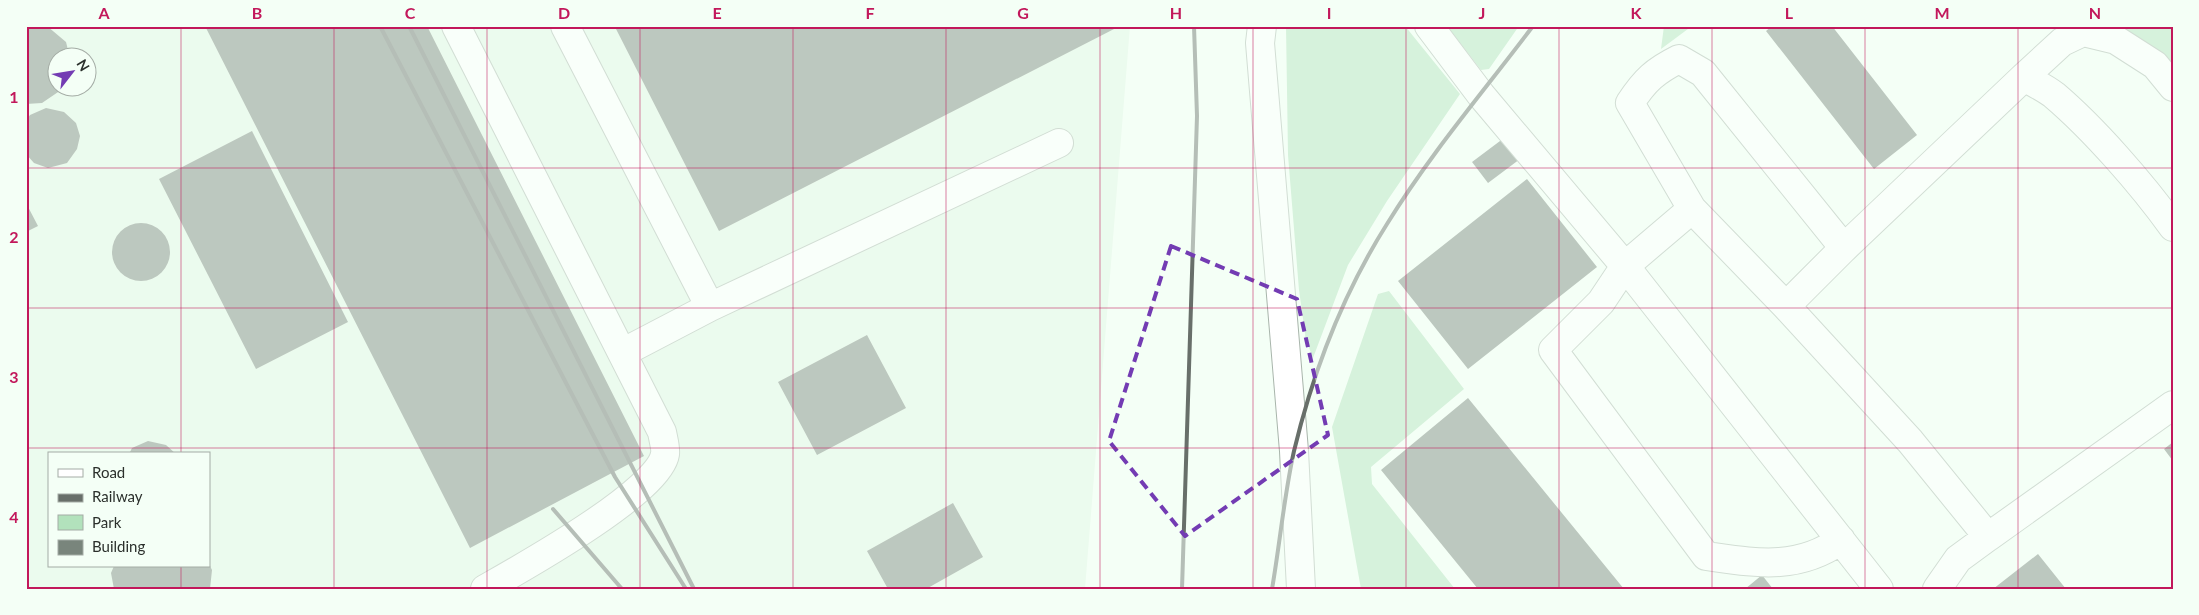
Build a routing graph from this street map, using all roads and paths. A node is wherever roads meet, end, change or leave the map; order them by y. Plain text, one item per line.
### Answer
1 (456, 26) edge
2 (564, 26) edge
3 (1262, 26) edge
4 (1429, 26) edge
5 (2024, 77) junction
6 (2173, 87) edge
7 (1059, 143) dead end
8 (1692, 209) junction
9 (2173, 227) edge
10 (1844, 248) junction
11 (1625, 266) junction
12 (1786, 306) junction
13 (710, 307) junction
14 (622, 353) junction
15 (2173, 406) edge
16 (1988, 537) junction
17 (1841, 540) junction
18 (485, 589) edge
19 (1301, 589) edge
20 (1879, 589) edge
21 (1937, 589) edge

1 - 14 street
2 - 13 street
3 - 19 street
4 - 11 street
5 - 6 street
5 - 9 street
5 - 10 street
7 - 13 street
8 - 10 street
8 - 11 street
8 - 12 street
10 - 12 street
11 - 17 street
11 - 17 street
12 - 16 street
13 - 14 street
14 - 18 street
15 - 16 street
16 - 21 street
17 - 20 street

